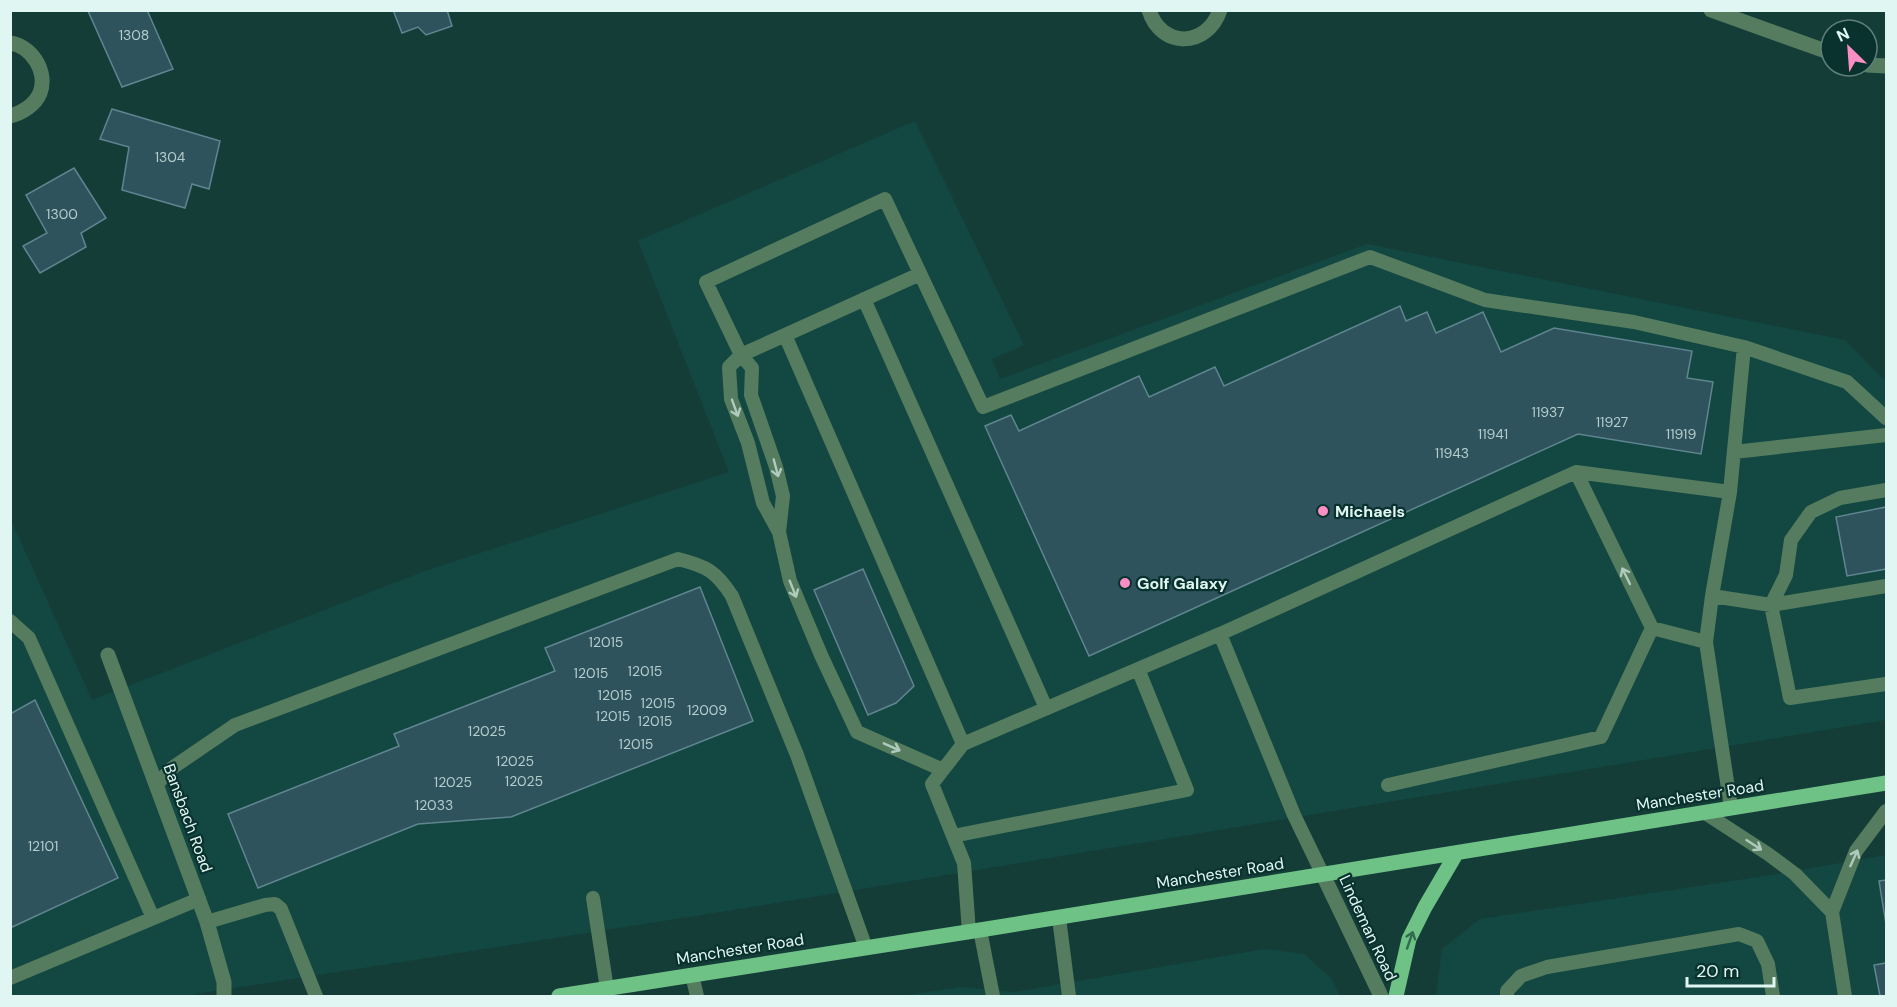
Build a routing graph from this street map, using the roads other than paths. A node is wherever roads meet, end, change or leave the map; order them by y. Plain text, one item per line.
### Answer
1 (1149, 10) edge
2 (1220, 10) edge
3 (1711, 10) edge
4 (10, 43) edge
5 (1819, 49) edge
6 (10, 116) edge
7 (920, 274) junction
8 (864, 299) junction
9 (785, 335) junction
10 (1744, 347) junction
11 (741, 355) junction
12 (1887, 418) edge
13 (1887, 435) edge
14 (1734, 452) junction
15 (1576, 472) junction
16 (1887, 490) edge
17 (1730, 492) junction
18 (779, 532) junction
19 (1887, 586) edge
20 (1712, 596) junction
21 (1771, 605) junction
22 (10, 621) edge
23 (1652, 628) junction
24 (1220, 634) junction
25 (1706, 642) junction
26 (108, 654) dead end
27 (1138, 669) junction
28 (1887, 684) edge
29 (1046, 708) junction
30 (963, 744) junction
31 (943, 770) junction
32 (1887, 783) edge
33 (156, 785) junction
34 (1388, 786) dead end
35 (1731, 808) junction
36 (1887, 811) edge
37 (1705, 813) junction
38 (953, 836) junction
39 (1456, 854) junction
40 (1323, 875) junction
41 (593, 898) dead end
42 (199, 899) junction
43 (1833, 912) junction
44 (153, 918) junction
45 (1059, 918) junction
46 (207, 922) junction
47 (975, 931) junction
48 (866, 948) junction
49 (692, 975) junction
50 (10, 978) edge
51 (607, 993) edge
52 (224, 996) edge
53 (316, 996) edge
54 (559, 996) edge
55 (697, 996) edge
56 (993, 996) edge
57 (1069, 996) edge
58 (1381, 996) edge
59 (1396, 996) edge
60 (1508, 996) edge
61 (1773, 996) edge
62 (1845, 996) edge

1 - 2 street
3 - 5 street
4 - 6 street
7 - 8 lane
7 - 10 lane
7 - 11 lane
8 - 9 lane
8 - 29 lane
9 - 11 lane
9 - 30 lane
10 - 12 lane
10 - 14 lane
11 -> 18 lane
11 -> 18 lane
13 - 14 lane
14 - 17 lane
15 - 17 lane
23 -> 15 lane
15 - 24 lane
16 - 21 lane
17 - 20 lane
18 -> 31 lane
19 - 21 lane
20 - 21 lane
20 - 25 lane
21 - 28 lane
22 - 44 lane
23 - 25 lane
23 - 34 lane
24 - 27 lane
24 - 40 lane
25 - 35 lane
26 - 33 street, Bansbach Road
27 - 29 lane
27 - 38 lane
29 - 30 lane
30 - 31 lane
31 - 38 lane
32 - 35 main road, Manchester Road
33 - 42 street, Bansbach Road
33 - 48 lane
35 - 37 main road, Manchester Road
43 -> 36 lane
37 - 39 main road, Manchester Road
37 -> 43 lane
38 - 47 lane
39 - 40 main road, Manchester Road
59 -> 39 main road
40 - 45 main road, Manchester Road
40 - 58 street, Lindeman Road
41 - 51 lane
42 - 44 lane
42 - 46 street, Bansbach Road
43 - 62 lane
44 - 50 lane
45 - 47 main road, Manchester Road
45 - 57 lane
46 - 52 street, Bansbach Road
46 - 53 lane
47 - 48 main road, Manchester Road
47 - 56 lane
48 - 49 main road, Manchester Road
49 - 51 main road, Manchester Road
49 - 55 lane
51 - 54 main road, Manchester Road
60 - 61 lane

